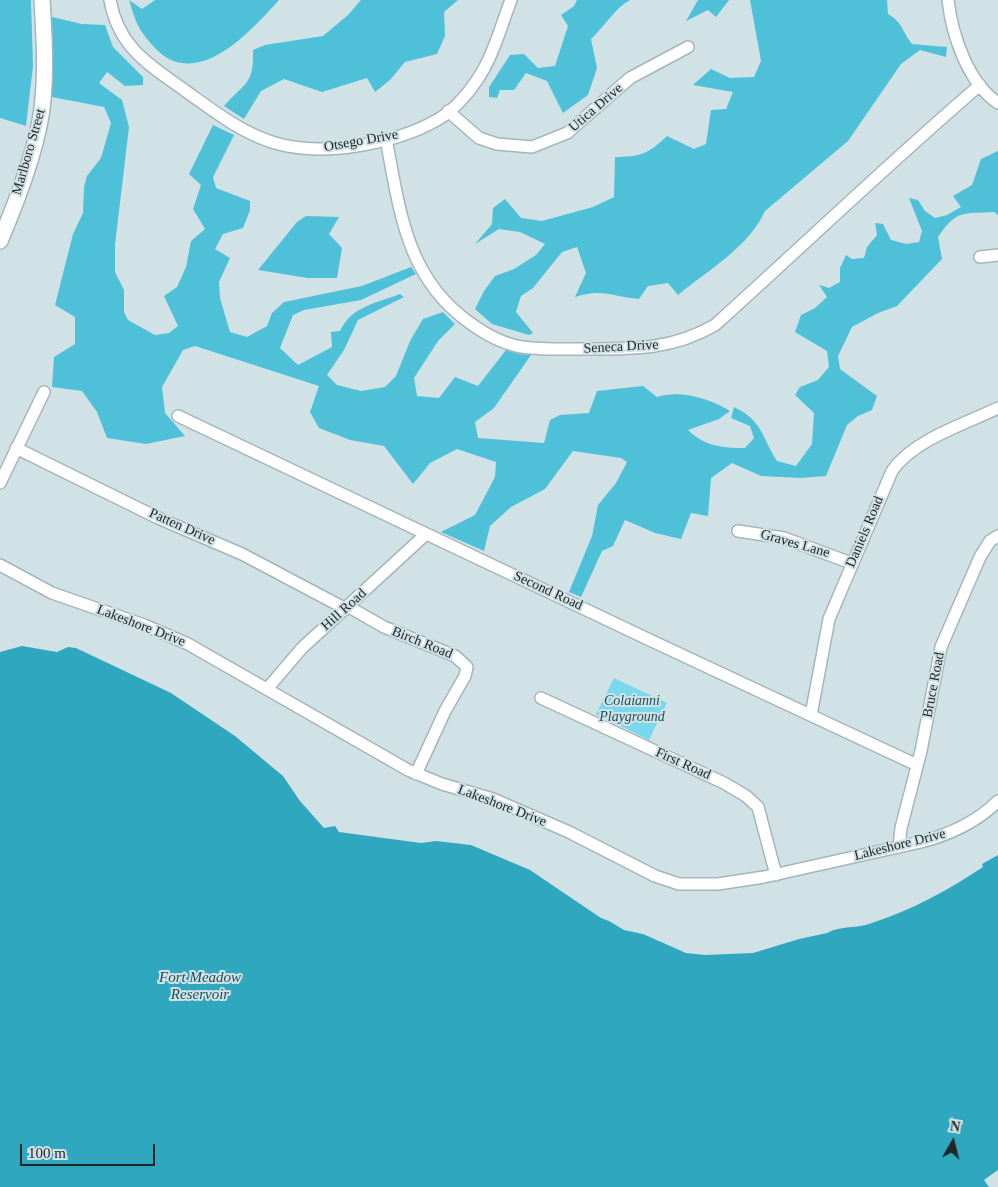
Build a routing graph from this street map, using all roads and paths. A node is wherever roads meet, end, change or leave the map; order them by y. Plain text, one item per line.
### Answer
1 (42, 0) edge
2 (110, 0) edge
3 (511, 0) edge
4 (948, 0) edge
5 (688, 47) dead end
6 (980, 85) junction
7 (998, 103) edge
8 (448, 111) junction
9 (386, 139) junction
10 (0, 241) edge
11 (998, 255) edge
12 (980, 257) dead end
13 (44, 392) dead end
14 (998, 408) edge
15 (178, 416) dead end
16 (16, 448) junction
17 (0, 483) edge
18 (738, 530) dead end
19 (425, 535) junction
20 (998, 536) edge
21 (851, 563) junction
22 (0, 565) edge
23 (347, 608) junction
24 (267, 688) junction
25 (541, 698) dead end
26 (811, 716) junction
27 (917, 766) junction
28 (416, 774) junction
29 (998, 802) edge
30 (899, 847) junction
31 (776, 875) junction

1 - 10 street, Marlboro Street
2 - 9 street, Otsego Drive
3 - 8 street, Otsego Drive
4 - 6 street
5 - 8 street, Utica Drive
6 - 7 street
6 - 9 street, Seneca Drive
8 - 9 street, Otsego Drive
11 - 12 street
13 - 16 street
14 - 21 street, Daniels Road
15 - 19 street, Second Road
16 - 17 street
16 - 23 street, Patten Drive
18 - 21 street, Graves Lane
19 - 23 street, Hill Road
19 - 26 street, Second Road
20 - 27 street, Bruce Road
21 - 26 street, Daniels Road
22 - 24 street, Lakeshore Drive
23 - 24 street, Hill Road
23 - 28 street, Birch Road
24 - 28 street, Lakeshore Drive
25 - 31 street, First Road
26 - 27 street, Second Road
27 - 30 street, Bruce Road
28 - 31 street, Lakeshore Drive
29 - 30 street, Lakeshore Drive
30 - 31 street, Lakeshore Drive

